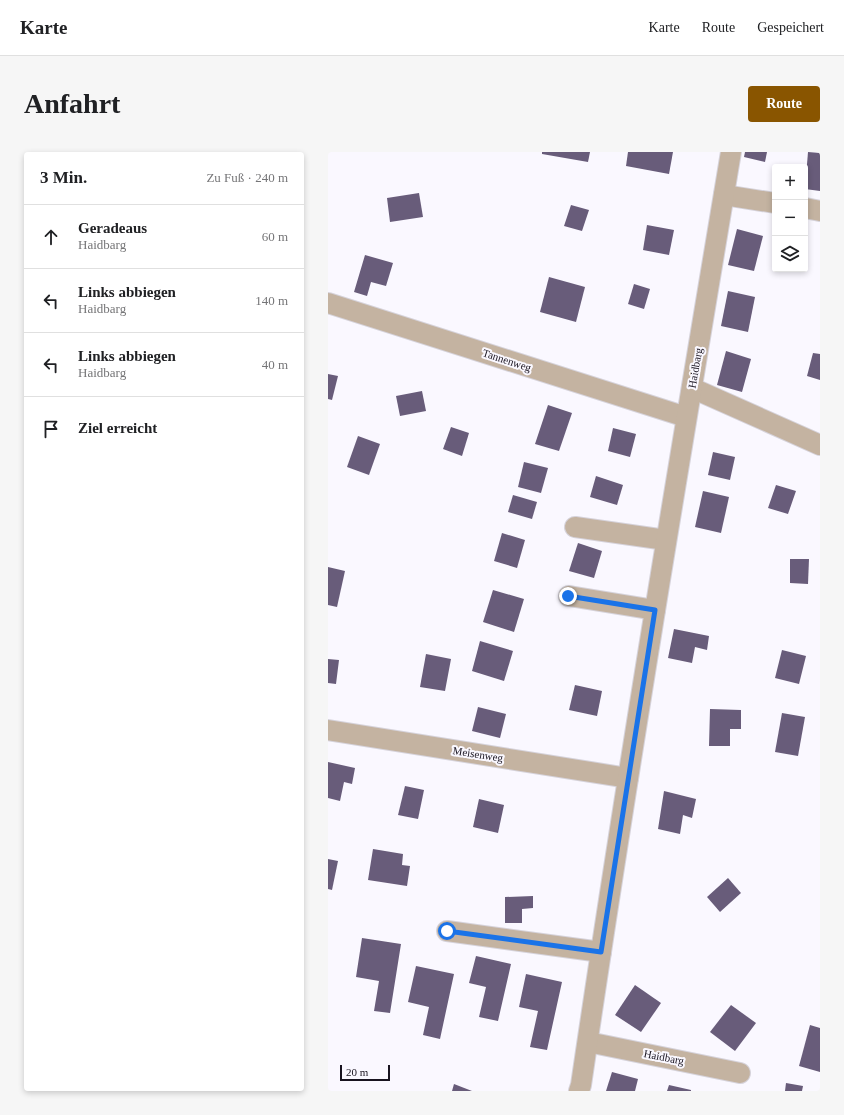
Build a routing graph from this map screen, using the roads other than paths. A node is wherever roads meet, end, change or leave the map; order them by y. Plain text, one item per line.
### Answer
1 (731, 152) edge
2 (724, 195) junction
3 (772, 203) edge
4 (808, 209) edge
5 (820, 211) edge
6 (328, 303) edge
7 (692, 388) junction
8 (686, 417) junction
9 (820, 445) edge
10 (575, 527) dead end
11 (666, 540) junction
12 (568, 596) dead end
13 (655, 610) junction
14 (328, 730) edge
15 (628, 778) junction
16 (447, 931) dead end
17 (601, 952) junction
18 (588, 1042) junction
19 (740, 1072) dead end
20 (580, 1088) edge

1 - 2 street, Haidbarg
2 - 3 street
2 - 7 street, Haidbarg
4 - 5 street
6 - 8 street, Tannenweg
7 - 8 street, Haidbarg
7 - 9 street
8 - 11 street, Haidbarg
10 - 11 street
11 - 13 street, Haidbarg
12 - 13 street
13 - 15 street, Haidbarg
14 - 15 street, Meisenweg
15 - 17 street, Haidbarg
16 - 17 street
17 - 18 street, Haidbarg
18 - 19 street, Haidbarg
18 - 20 street, Haidbarg

